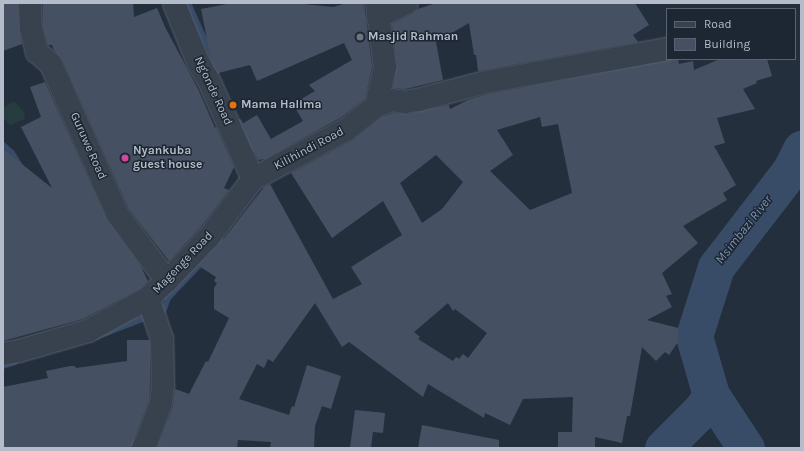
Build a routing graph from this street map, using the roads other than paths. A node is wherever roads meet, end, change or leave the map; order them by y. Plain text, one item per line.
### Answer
1 (30, 3) edge
2 (174, 3) edge
3 (407, 3) edge
4 (378, 10) edge
5 (666, 49) edge
6 (376, 106) junction
7 (253, 178) junction
8 (167, 282) junction
9 (148, 298) junction
10 (3, 354) edge
11 (142, 448) edge

1 - 8 street, Guruwe Road
2 - 7 street, Ng'onde Road
3 - 4 street
4 - 6 street
5 - 6 street
6 - 7 street, Kilihindi Road
7 - 8 street, Magenge Road
8 - 9 street, Magenge Road
9 - 10 street, Magenge Road
9 - 11 street

